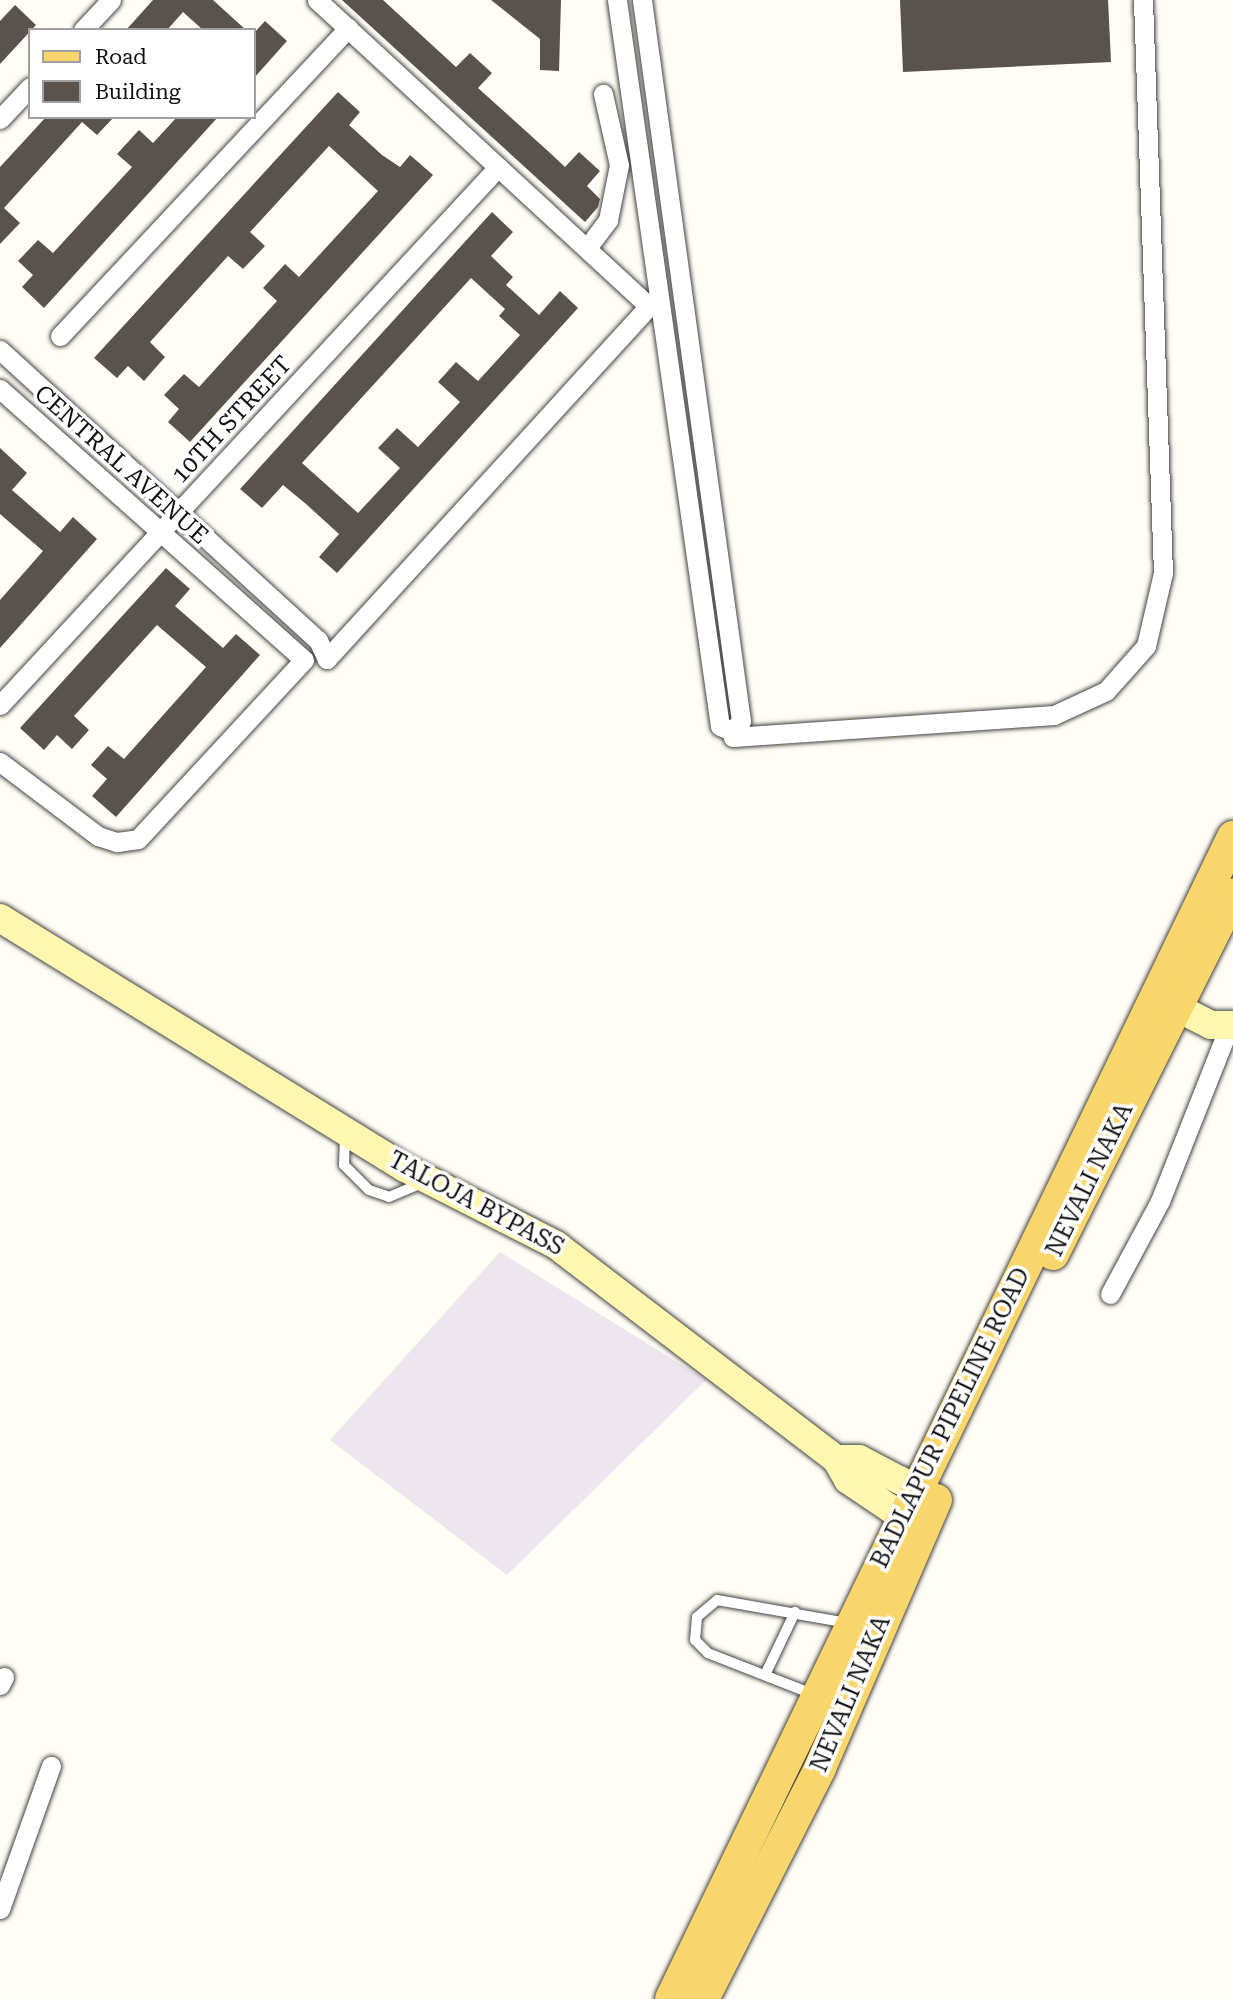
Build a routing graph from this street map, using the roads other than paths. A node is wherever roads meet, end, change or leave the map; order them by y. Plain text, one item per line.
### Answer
1 (111, 0) edge
2 (317, 0) edge
3 (618, 0) edge
4 (642, 0) edge
5 (1143, 0) edge
6 (85, 28) edge
7 (348, 28) junction
8 (28, 89) edge
9 (603, 94) dead end
10 (0, 118) edge
11 (498, 167) junction
12 (587, 248) junction
13 (60, 336) dead end
14 (0, 350) edge
15 (2, 395) edge
16 (180, 514) junction
17 (159, 536) junction
18 (327, 659) junction
19 (304, 660) junction
20 (0, 705) edge
21 (732, 731) junction
22 (0, 762) edge
23 (1233, 837) edge
24 (1233, 895) edge
25 (0, 918) edge
26 (1166, 1002) junction
27 (1231, 1026) edge
28 (345, 1131) junction
29 (427, 1179) junction
30 (1110, 1294) dead end
31 (836, 1460) junction
32 (927, 1494) junction
33 (913, 1525) junction
34 (795, 1612) junction
35 (851, 1624) junction
36 (765, 1675) junction
37 (816, 1695) junction
38 (51, 1766) dead end
39 (748, 1880) junction
40 (0, 1909) edge
41 (671, 1999) edge
42 (702, 1999) edge

1 - 6 street
2 - 7 street
3 - 21 street
4 - 21 street
5 - 21 street
7 - 11 street
7 - 13 street
8 - 10 street
9 - 12 street
11 - 12 street
11 - 16 street, 10TH STREET
12 - 18 street
14 - 16 street, CENTRAL AVENUE
15 - 17 street, CENTRAL AVENUE
16 - 17 street, 10TH STREET
16 - 18 street, CENTRAL AVENUE
17 - 19 street, CENTRAL AVENUE
17 - 20 street, 10TH STREET
18 - 19 street
19 - 22 street
23 - 26 main road
24 - 26 main road, NEVALI NAKA
25 - 28 main road, TALOJA BYPASS
26 - 27 main road
26 - 32 main road, NEVALI NAKA
27 - 30 street
28 - 29 main road, TALOJA BYPASS
28 - 29 lane
29 - 31 main road, TALOJA BYPASS
31 - 32 main road
31 - 33 main road, TALOJA BYPASS
32 - 33 main road, NEVALI NAKA
33 - 35 main road, BADLAPUR PIPELINE ROAD
33 - 39 main road, NEVALI NAKA
34 - 35 lane
34 - 36 lane
34 - 36 lane
35 - 37 main road, BADLAPUR PIPELINE ROAD
36 - 37 lane
37 - 39 main road, BADLAPUR PIPELINE ROAD
38 - 40 street
39 - 41 main road, BADLAPUR PIPELINE ROAD
39 - 42 main road, NEVALI NAKA

